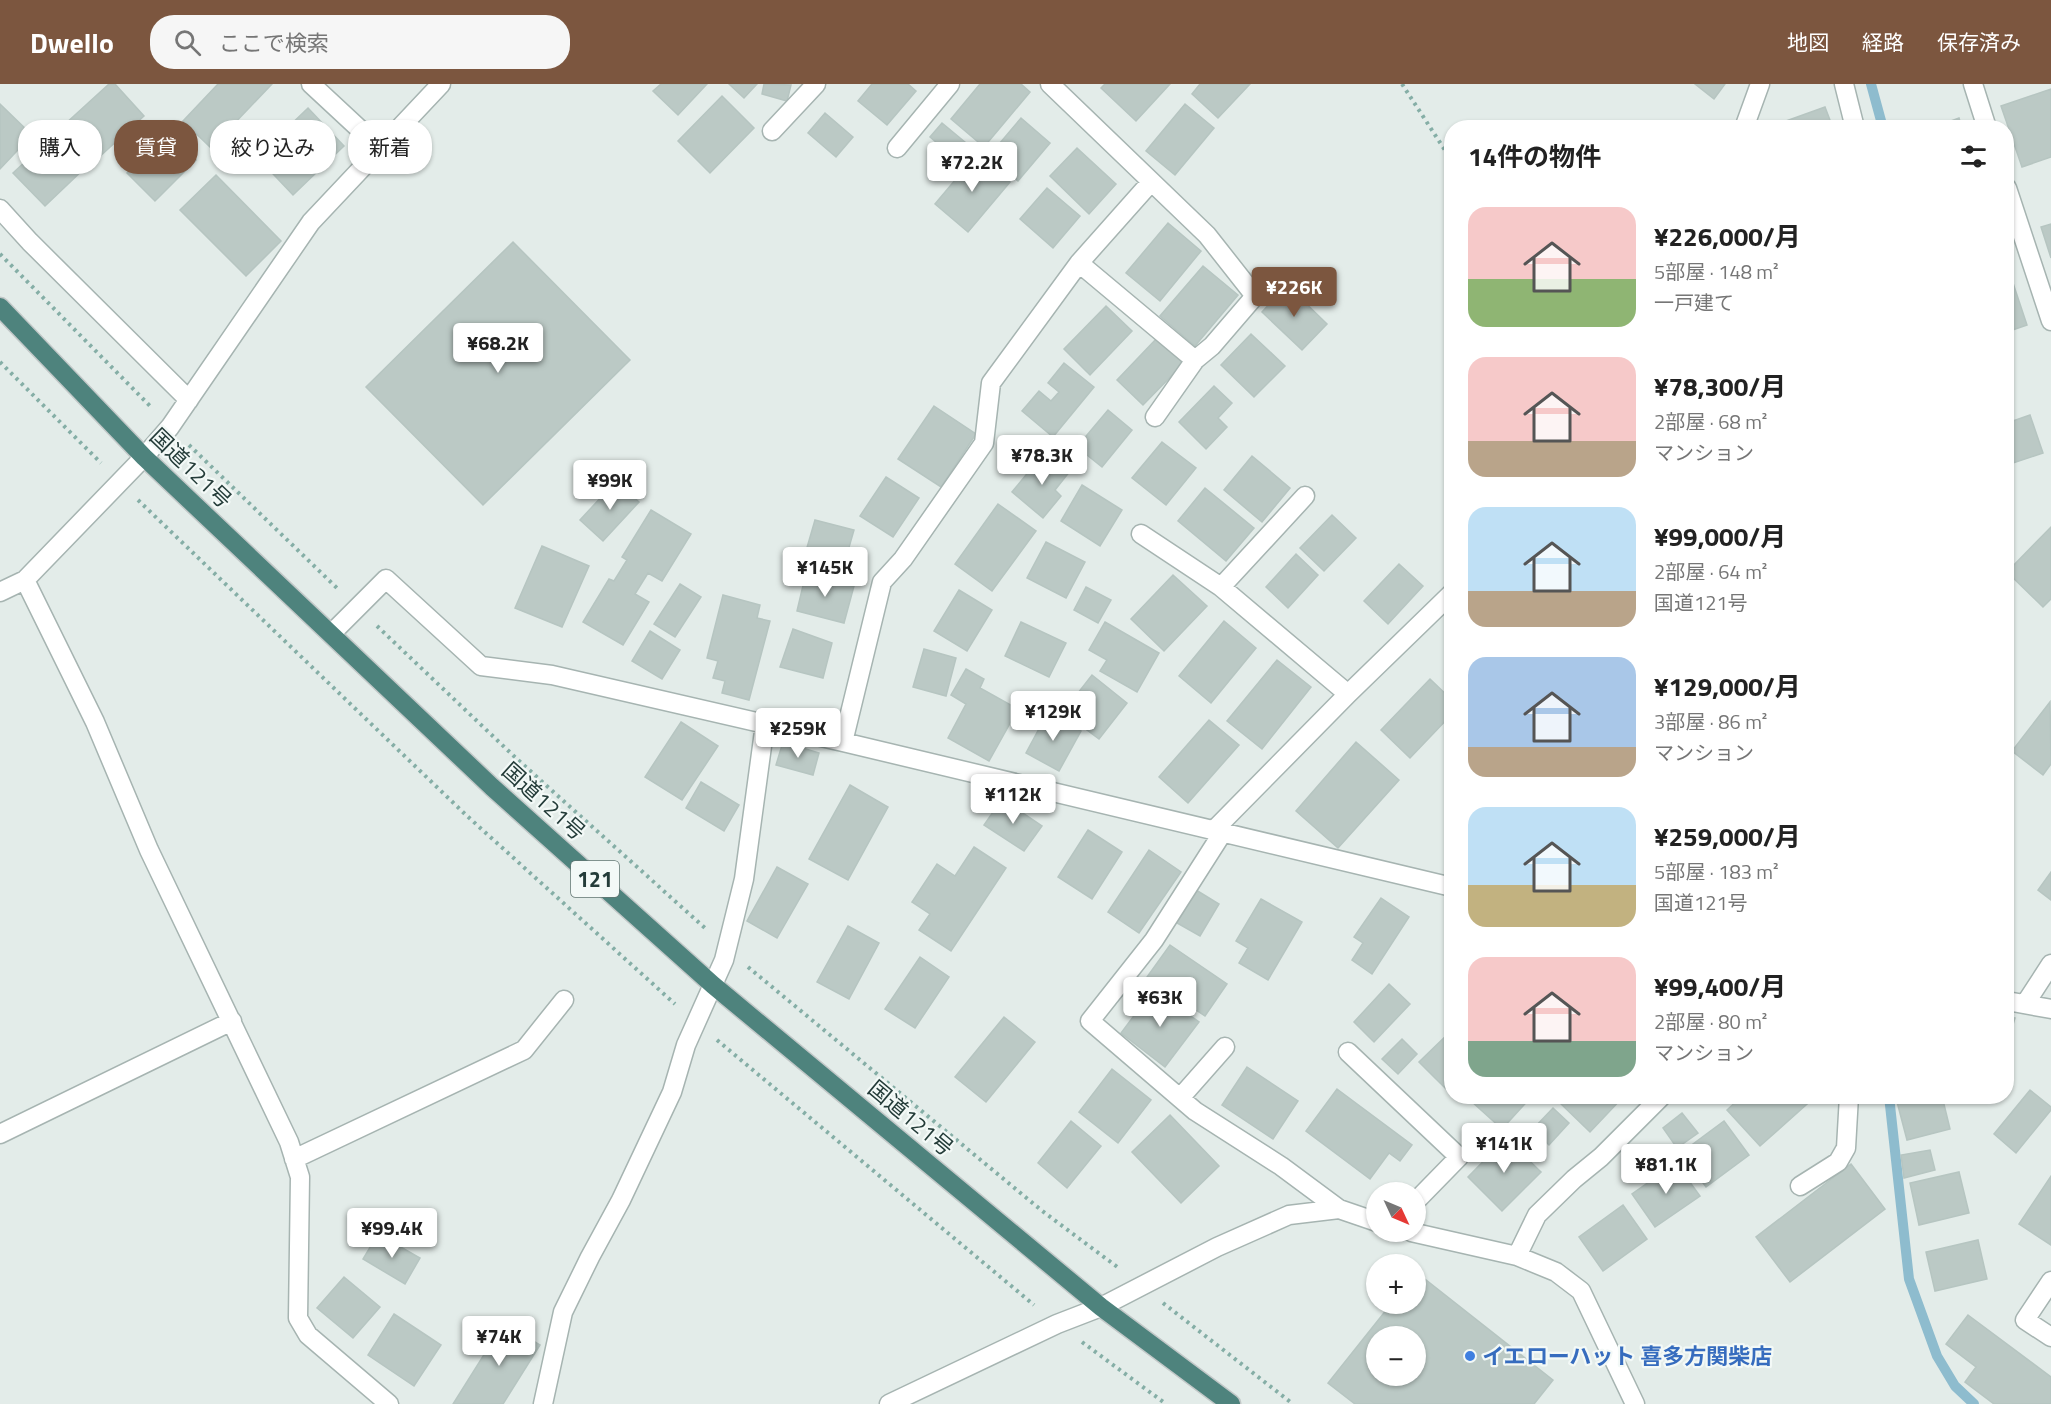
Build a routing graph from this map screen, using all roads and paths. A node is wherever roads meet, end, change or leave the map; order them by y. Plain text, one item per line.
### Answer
1 (310, 84) edge
2 (441, 84) edge
3 (816, 84) edge
4 (950, 84) edge
5 (1050, 84) edge
6 (1402, 84) edge
7 (1760, 84) edge
8 (1844, 84) edge
9 (1973, 84) edge
10 (349, 120) edge
11 (408, 120) edge
12 (1747, 120) edge
13 (1853, 120) edge
14 (1984, 120) edge
15 (771, 131) dead end
16 (897, 148) dead end
17 (1444, 149) edge
18 (357, 174) edge
19 (1151, 182) junction
20 (0, 209) edge
21 (2014, 209) edge
22 (0, 254) edge
23 (1079, 263) junction
24 (0, 307) edge
25 (2051, 321) edge
26 (1195, 360) junction
27 (189, 400) junction
28 (1155, 417) dead end
29 (170, 427) junction
30 (144, 458) junction
31 (1305, 496) dead end
32 (1142, 534) dead end
33 (25, 580) junction
34 (1221, 587) junction
35 (0, 592) edge
36 (1444, 601) edge
37 (357, 607) junction
38 (332, 633) junction
39 (1348, 694) junction
40 (765, 724) junction
41 (843, 742) junction
42 (1218, 831) junction
43 (1444, 885) edge
44 (727, 948) junction
45 (2051, 964) edge
46 (713, 985) junction
47 (564, 1000) dead end
48 (2016, 1003) edge
49 (2051, 1009) edge
50 (232, 1021) junction
51 (1226, 1047) dead end
52 (1348, 1052) dead end
53 (1180, 1098) junction
54 (1654, 1104) edge
55 (1849, 1104) edge
56 (0, 1134) edge
57 (294, 1159) junction
58 (1800, 1186) dead end
59 (1426, 1191) edge
60 (1338, 1209) junction
61 (1366, 1218) edge
62 (1426, 1235) edge
63 (1517, 1256) junction
64 (2051, 1281) edge
65 (1142, 1286) junction
66 (1101, 1307) junction
67 (2051, 1337) edge
68 (389, 1404) edge
69 (543, 1404) edge
70 (889, 1404) edge
71 (1231, 1404) edge
72 (1293, 1404) edge
73 (1635, 1404) edge

1 - 10 street
2 - 11 street
3 - 15 street
4 - 16 street
5 - 19 street
6 - 17 path
7 - 12 street
8 - 13 street
9 - 14 street
18 - 27 street
19 - 23 street
19 - 26 street
20 - 27 street
21 - 25 street
22 - 29 path
23 - 26 street
23 - 41 street
24 - 30 highway, 国道121号 / 121
26 - 28 street
27 - 29 street
29 - 30 street
29 - 37 path
30 - 33 street
30 - 38 highway, 国道121号 / 121
31 - 34 street
32 - 34 street
33 - 35 street
33 - 50 street
34 - 39 street
36 - 39 street
37 - 38 street
37 - 40 street
37 - 44 path
38 - 46 highway, 国道121号 / 121
39 - 42 street
40 - 41 street
40 - 44 street
41 - 42 street
42 - 43 street
42 - 53 street
44 - 46 street
44 - 65 path
45 - 48 street
46 - 66 highway, 国道121号 / 121
46 - 69 street
47 - 57 street
48 - 49 street
50 - 56 street
50 - 57 street
51 - 53 street
52 - 59 street
53 - 60 street
54 - 63 street
55 - 58 street
57 - 68 street
60 - 61 street
60 - 65 street
62 - 63 street
63 - 73 street
64 - 67 street
65 - 66 street
65 - 72 path
66 - 70 street
66 - 71 highway, 国道121号 / 121

